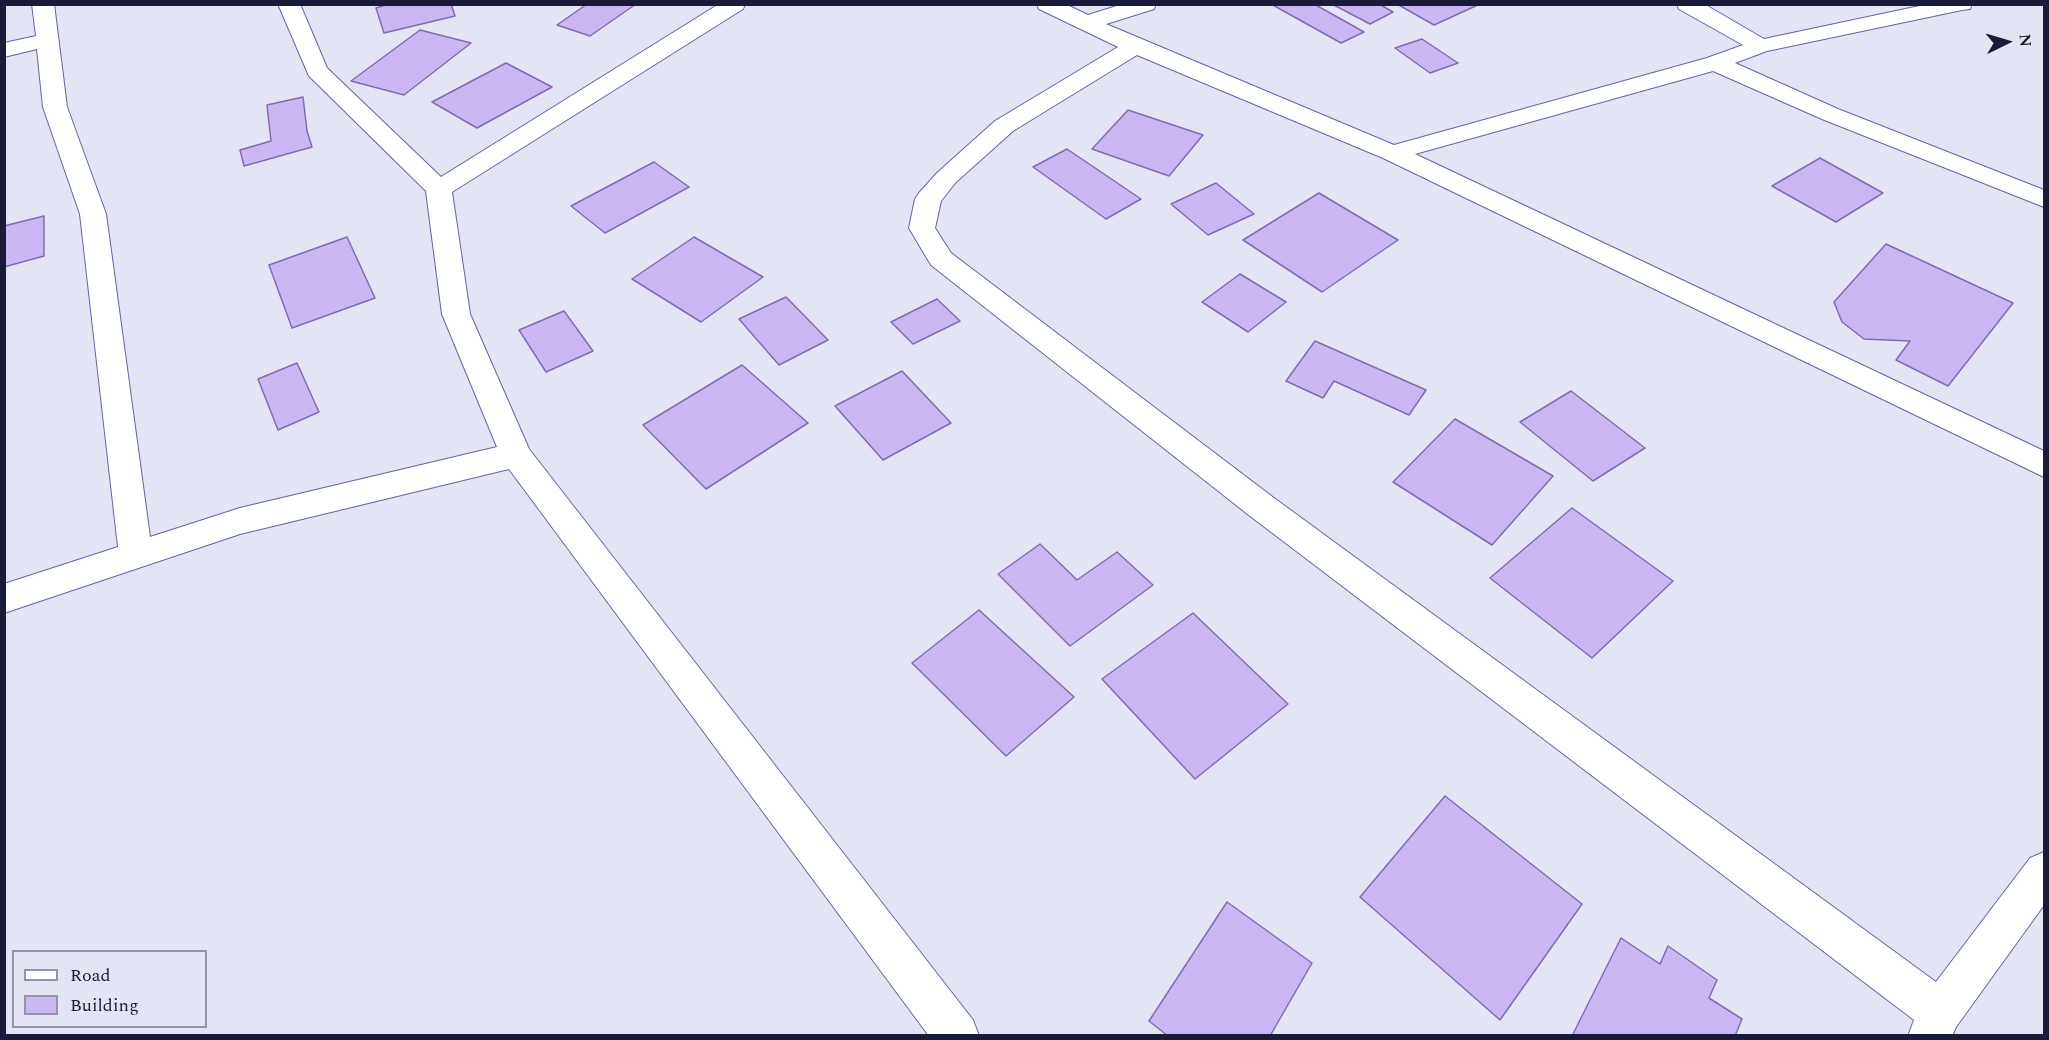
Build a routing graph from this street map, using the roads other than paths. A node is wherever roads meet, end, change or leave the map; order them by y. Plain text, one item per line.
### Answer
1 (42, 4) edge
2 (290, 4) edge
3 (735, 4) edge
4 (1047, 4) edge
5 (1146, 4) edge
6 (1687, 4) edge
7 (1962, 4) edge
8 (1087, 23) junction
9 (45, 40) junction
10 (1135, 46) junction
11 (1761, 46) junction
12 (4, 50) edge
13 (1715, 63) junction
14 (1392, 153) junction
15 (440, 189) junction
16 (2044, 199) edge
17 (516, 455) junction
18 (2044, 465) edge
19 (136, 555) junction
20 (4, 599) edge
21 (2044, 872) edge
22 (1935, 1024) edge
23 (957, 1035) edge

1 - 9 street
2 - 15 street
3 - 15 street
4 - 8 street
5 - 8 street
6 - 11 street
7 - 11 street
8 - 10 street
9 - 12 street
9 - 19 street
10 - 14 street
10 - 22 street
11 - 13 street
13 - 14 street
13 - 16 street
14 - 18 street
15 - 17 street
17 - 19 street
17 - 23 street
19 - 20 street
21 - 22 street

